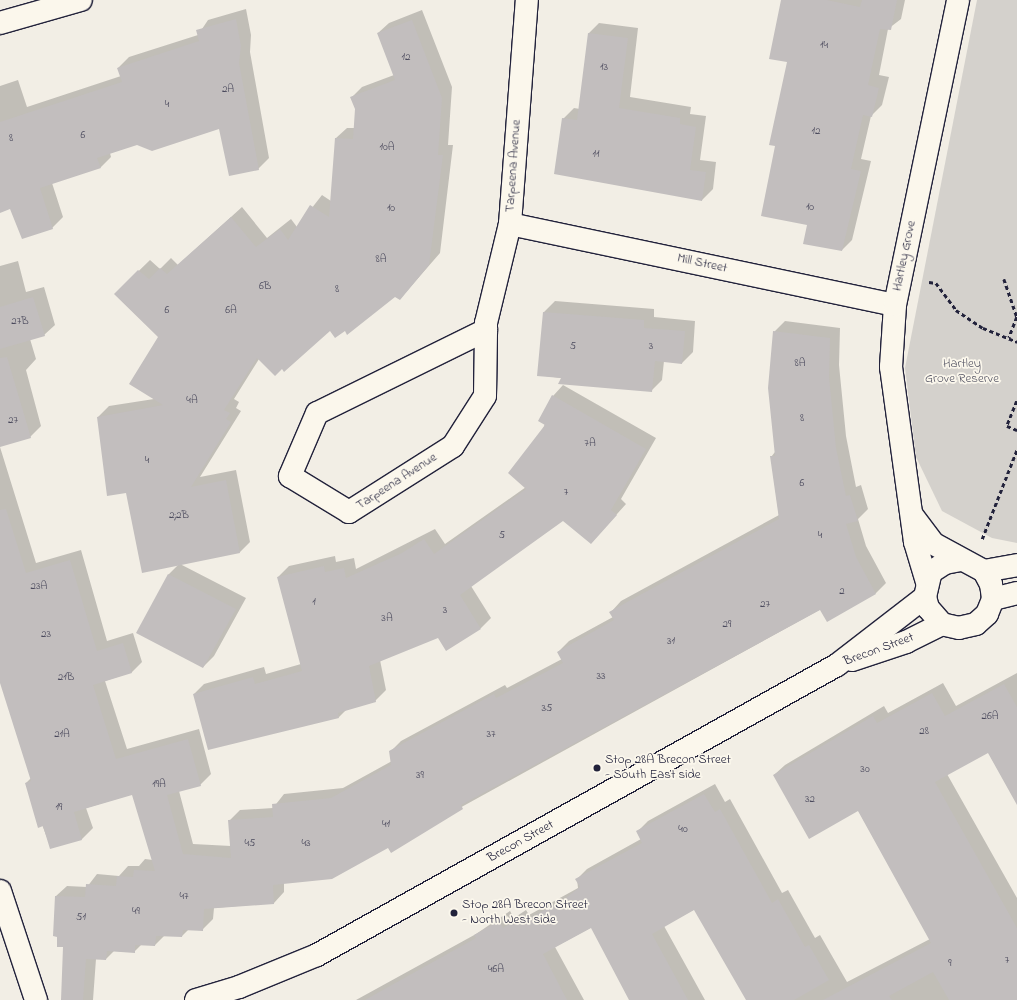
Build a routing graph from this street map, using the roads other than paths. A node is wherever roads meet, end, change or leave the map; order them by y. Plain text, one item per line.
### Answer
1 (80, 0) edge
2 (527, 0) edge
3 (958, 0) edge
4 (0, 23) edge
5 (510, 224) junction
6 (895, 304) junction
7 (486, 330) junction
8 (912, 515) junction
9 (961, 560) junction
10 (1017, 565) edge
11 (984, 572) junction
12 (926, 589) junction
13 (1017, 593) edge
14 (993, 600) junction
15 (942, 624) junction
16 (837, 665) junction
17 (0, 891) edge
18 (36, 1000) edge
19 (196, 1000) edge

1 - 4 street
2 - 5 street, Tarpeena Avenue
3 - 6 street, Hartley Grove
5 - 6 street, Mill Street
5 - 7 street, Tarpeena Avenue
6 - 8 street, Hartley Grove
7 - 7 street, Tarpeena Avenue
8 - 9 street, Hartley Grove
8 - 12 street, Hartley Grove
9 - 11 street
9 - 12 street
10 - 11 street
11 - 14 street
12 - 15 street
12 - 16 street, Brecon Street
13 - 14 street
14 - 15 street
15 - 16 street, Brecon Street
16 - 19 street, Brecon Street
17 - 18 street

